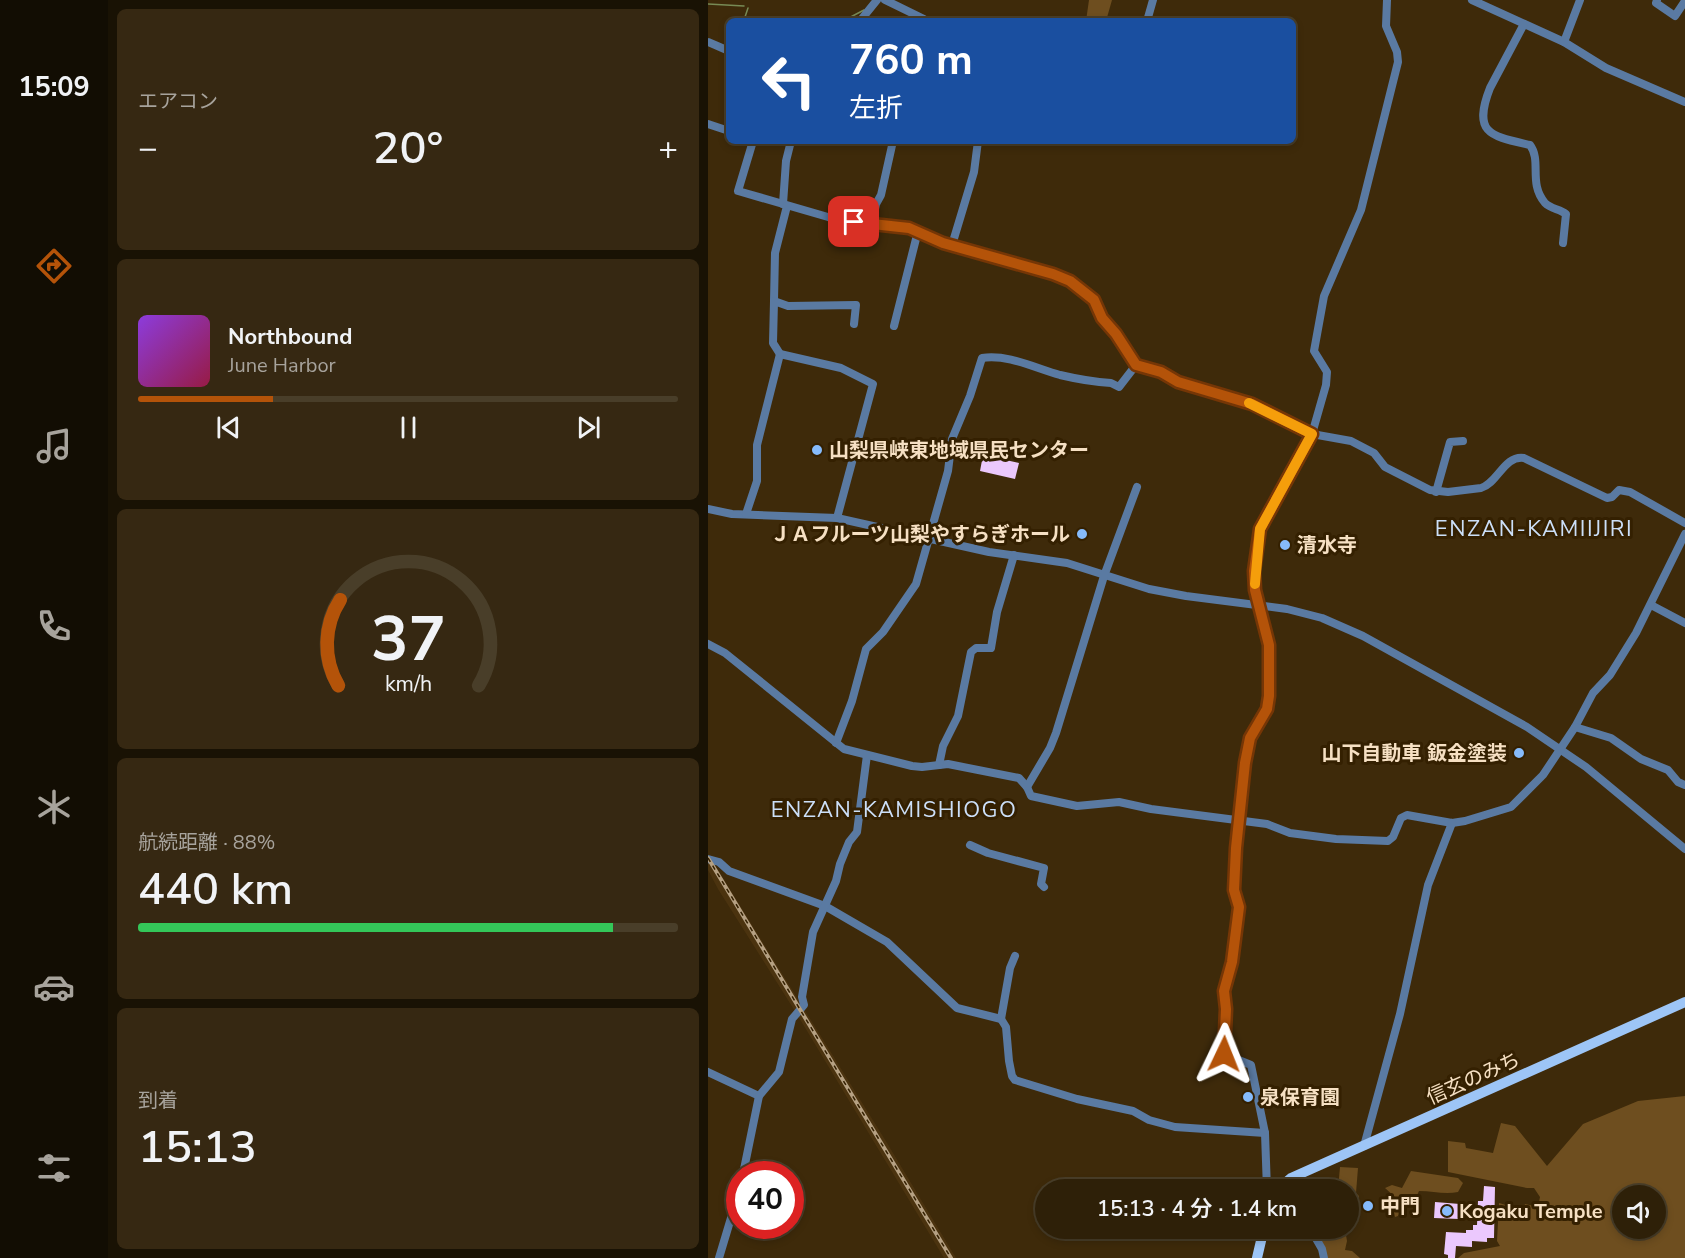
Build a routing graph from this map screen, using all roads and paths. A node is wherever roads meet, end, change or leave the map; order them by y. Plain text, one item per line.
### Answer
1 (876, 0) edge
2 (885, 0) edge
3 (1153, 0) edge
4 (1387, 0) edge
5 (1472, 0) edge
6 (1580, 0) edge
7 (1657, 0) edge
8 (1685, 1) edge
9 (862, 18) edge
10 (922, 18) edge
11 (1148, 18) edge
12 (1524, 24) junction
13 (708, 42) edge
14 (1564, 42) junction
15 (726, 50) edge
16 (1685, 102) edge
17 (708, 124) edge
18 (726, 130) edge
19 (752, 144) edge
20 (790, 144) edge
21 (892, 144) edge
22 (978, 144) edge
23 (785, 205) junction
24 (872, 224) junction
25 (918, 231) junction
26 (1563, 243) dead end
27 (952, 245) junction
28 (774, 301) junction
29 (854, 324) dead end
30 (894, 326) dead end
31 (780, 354) junction
32 (1136, 365) junction
33 (1312, 434) junction
34 (1463, 441) dead end
35 (1137, 487) dead end
36 (1436, 492) junction
37 (708, 509) edge
38 (746, 514) junction
39 (837, 518) junction
40 (1685, 523) edge
41 (1685, 534) edge
42 (930, 538) junction
43 (1014, 555) junction
44 (1104, 576) junction
45 (1258, 605) junction
46 (1651, 605) junction
47 (1685, 623) edge
48 (708, 644) edge
49 (1575, 727) junction
50 (836, 743) junction
51 (1559, 748) junction
52 (867, 755) junction
53 (939, 765) junction
54 (1685, 785) edge
55 (1027, 787) junction
56 (1238, 821) junction
57 (1452, 823) junction
58 (970, 845) dead end
59 (1685, 849) edge
60 (708, 859) edge
61 (1044, 887) dead end
62 (825, 906) junction
63 (1015, 956) dead end
64 (1685, 1002) edge
65 (1000, 1019) junction
66 (1261, 1061) dead end
67 (1251, 1065) junction
68 (708, 1072) edge
69 (759, 1096) junction
70 (1265, 1133) junction
71 (1364, 1146) junction
72 (746, 1161) edge
73 (1267, 1179) edge
74 (1290, 1179) edge
75 (726, 1235) edge
76 (1261, 1239) edge
77 (1316, 1239) edge
78 (719, 1258) edge
79 (1257, 1258) edge
80 (1324, 1258) edge

1 - 9 street
2 - 10 street
3 - 11 street
4 - 33 street
5 - 12 street
6 - 14 street
7 - 8 street
12 - 14 street
12 - 26 street
13 - 15 street
14 - 16 street
17 - 18 street
19 - 23 street
20 - 23 street
21 - 24 street
22 - 27 street
23 - 24 street
23 - 28 street
24 - 25 street
25 - 27 street
25 - 30 street
27 - 32 street
28 - 29 street
28 - 31 street
31 - 38 street
31 - 39 street
32 - 33 street
32 - 42 street
33 - 36 street
33 - 45 street
34 - 36 street
35 - 44 street
36 - 40 street
37 - 38 street
38 - 39 street
39 - 42 street
41 - 46 street
42 - 43 street
42 - 50 street
43 - 44 street
43 - 53 street
44 - 45 street
44 - 55 street
45 - 51 street
45 - 56 street
46 - 47 street
46 - 49 street
48 - 50 street
49 - 51 street
49 - 54 street
50 - 52 street
51 - 57 street
51 - 59 street
52 - 53 street
52 - 62 street
53 - 55 street
55 - 56 street
56 - 57 street
56 - 67 street
57 - 71 street
58 - 61 street
60 - 62 street
62 - 65 street
62 - 69 street
63 - 65 street
64 - 71 main road, 信玄のみち
65 - 70 street
66 - 67 street
67 - 70 street
68 - 69 street
69 - 72 street
70 - 73 street
71 - 74 main road, 信玄のみち
75 - 78 street
76 - 79 main road
77 - 80 street

